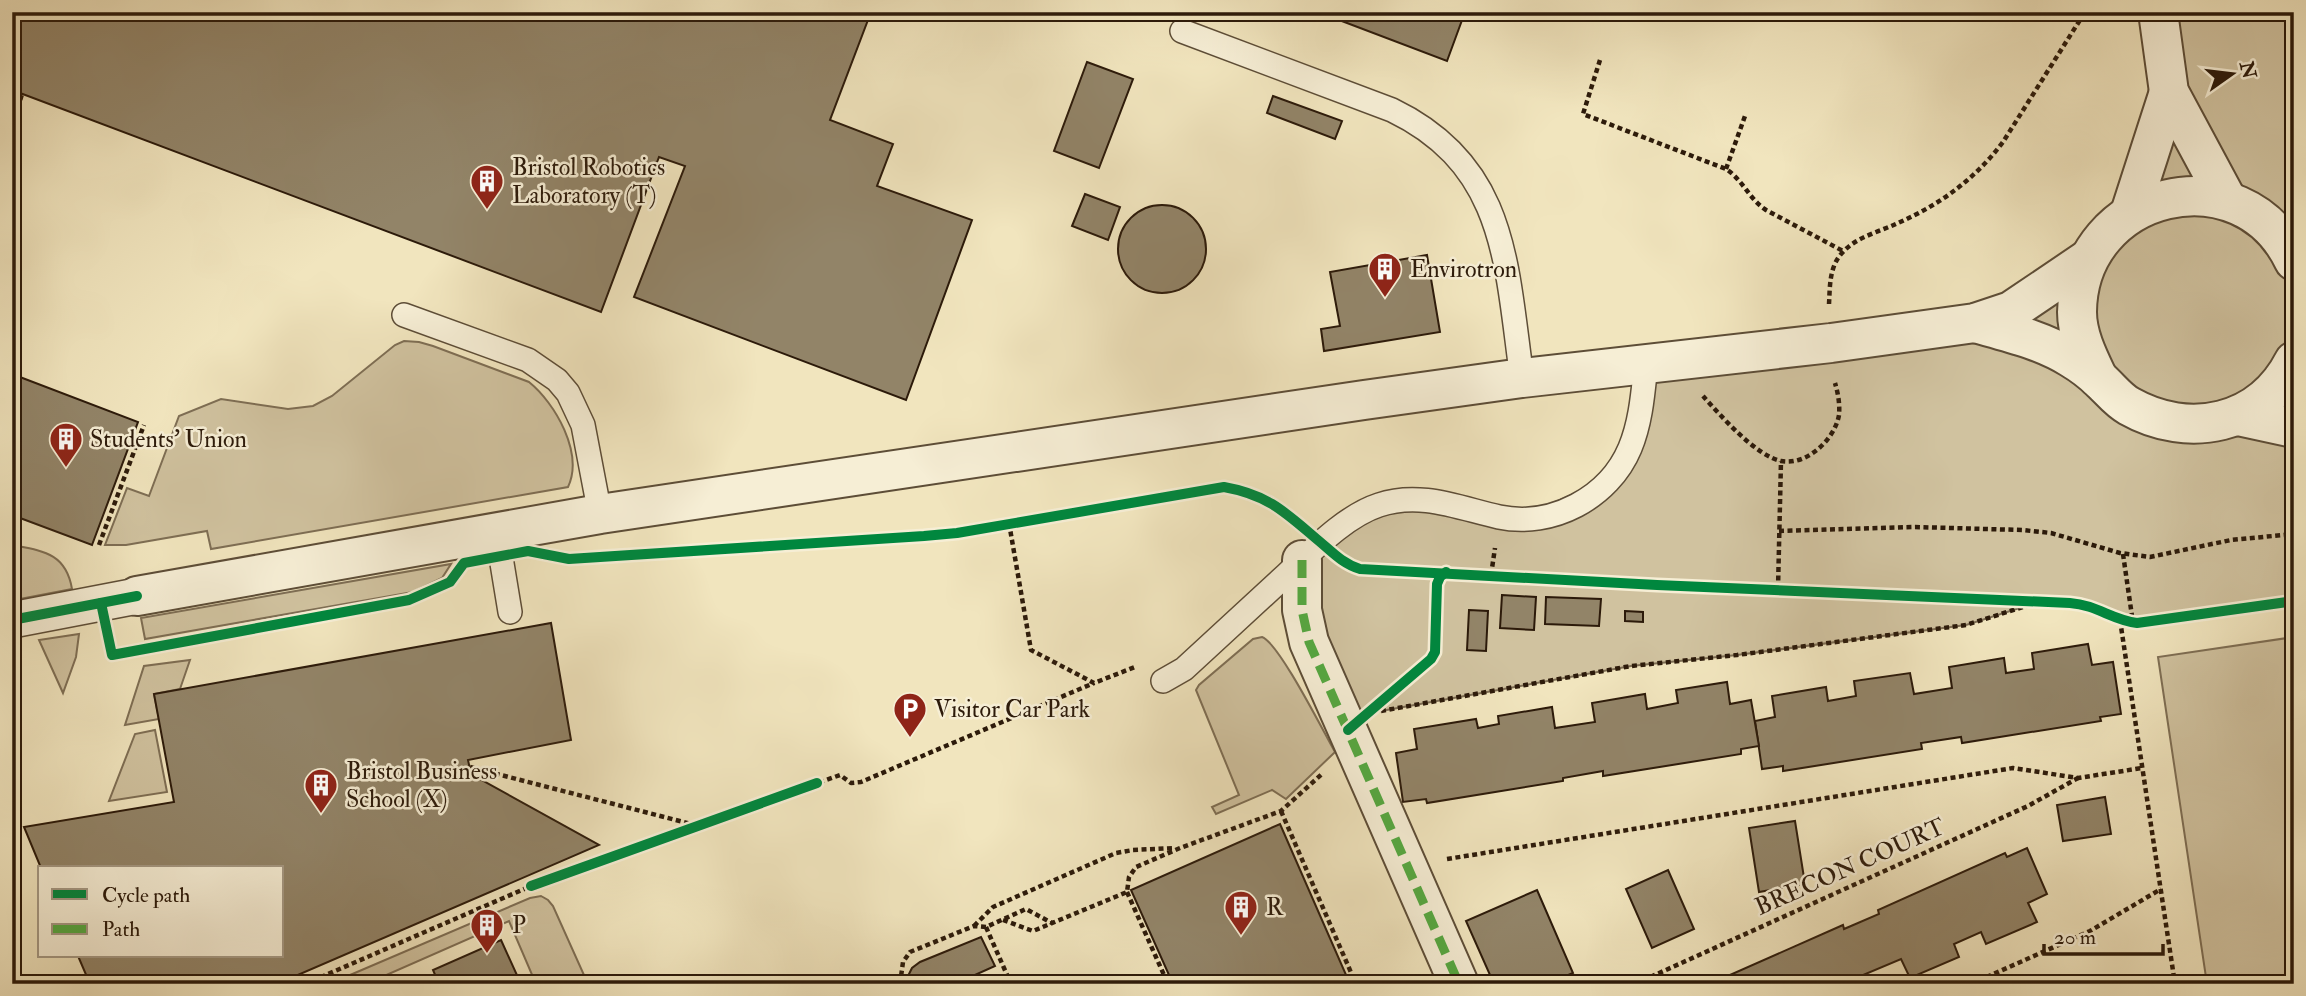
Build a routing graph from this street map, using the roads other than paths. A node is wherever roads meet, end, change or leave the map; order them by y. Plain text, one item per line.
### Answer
1 (2158, 12) edge
2 (1182, 31) dead end
3 (2169, 92) junction
4 (2227, 201) junction
5 (2130, 213) junction
6 (2088, 259) junction
7 (2294, 261) edge
8 (404, 315) dead end
9 (1975, 323) junction
10 (2294, 361) edge
11 (1660, 362) junction
12 (1522, 378) junction
13 (2098, 378) junction
14 (2238, 416) junction
15 (2294, 428) edge
16 (600, 514) junction
17 (497, 533) junction
18 (1296, 546) junction
19 (137, 596) joint
20 (510, 612) dead end
21 (12, 620) edge
22 (1163, 681) dead end
23 (1459, 984) edge

1 - 3 street
2 - 12 lane
3 - 4 street
3 - 5 street
4 - 5 street
4 - 7 street
5 - 6 street
6 - 9 street
6 - 13 street
8 - 16 lane
9 - 11 street
9 - 13 street
10 - 14 street
11 - 12 street
11 - 18 lane
12 - 16 street
13 - 14 street
14 - 15 street
16 - 17 street
17 - 19 street
17 - 20 lane
18 - 22 lane
18 - 23 street
19 - 21 street

